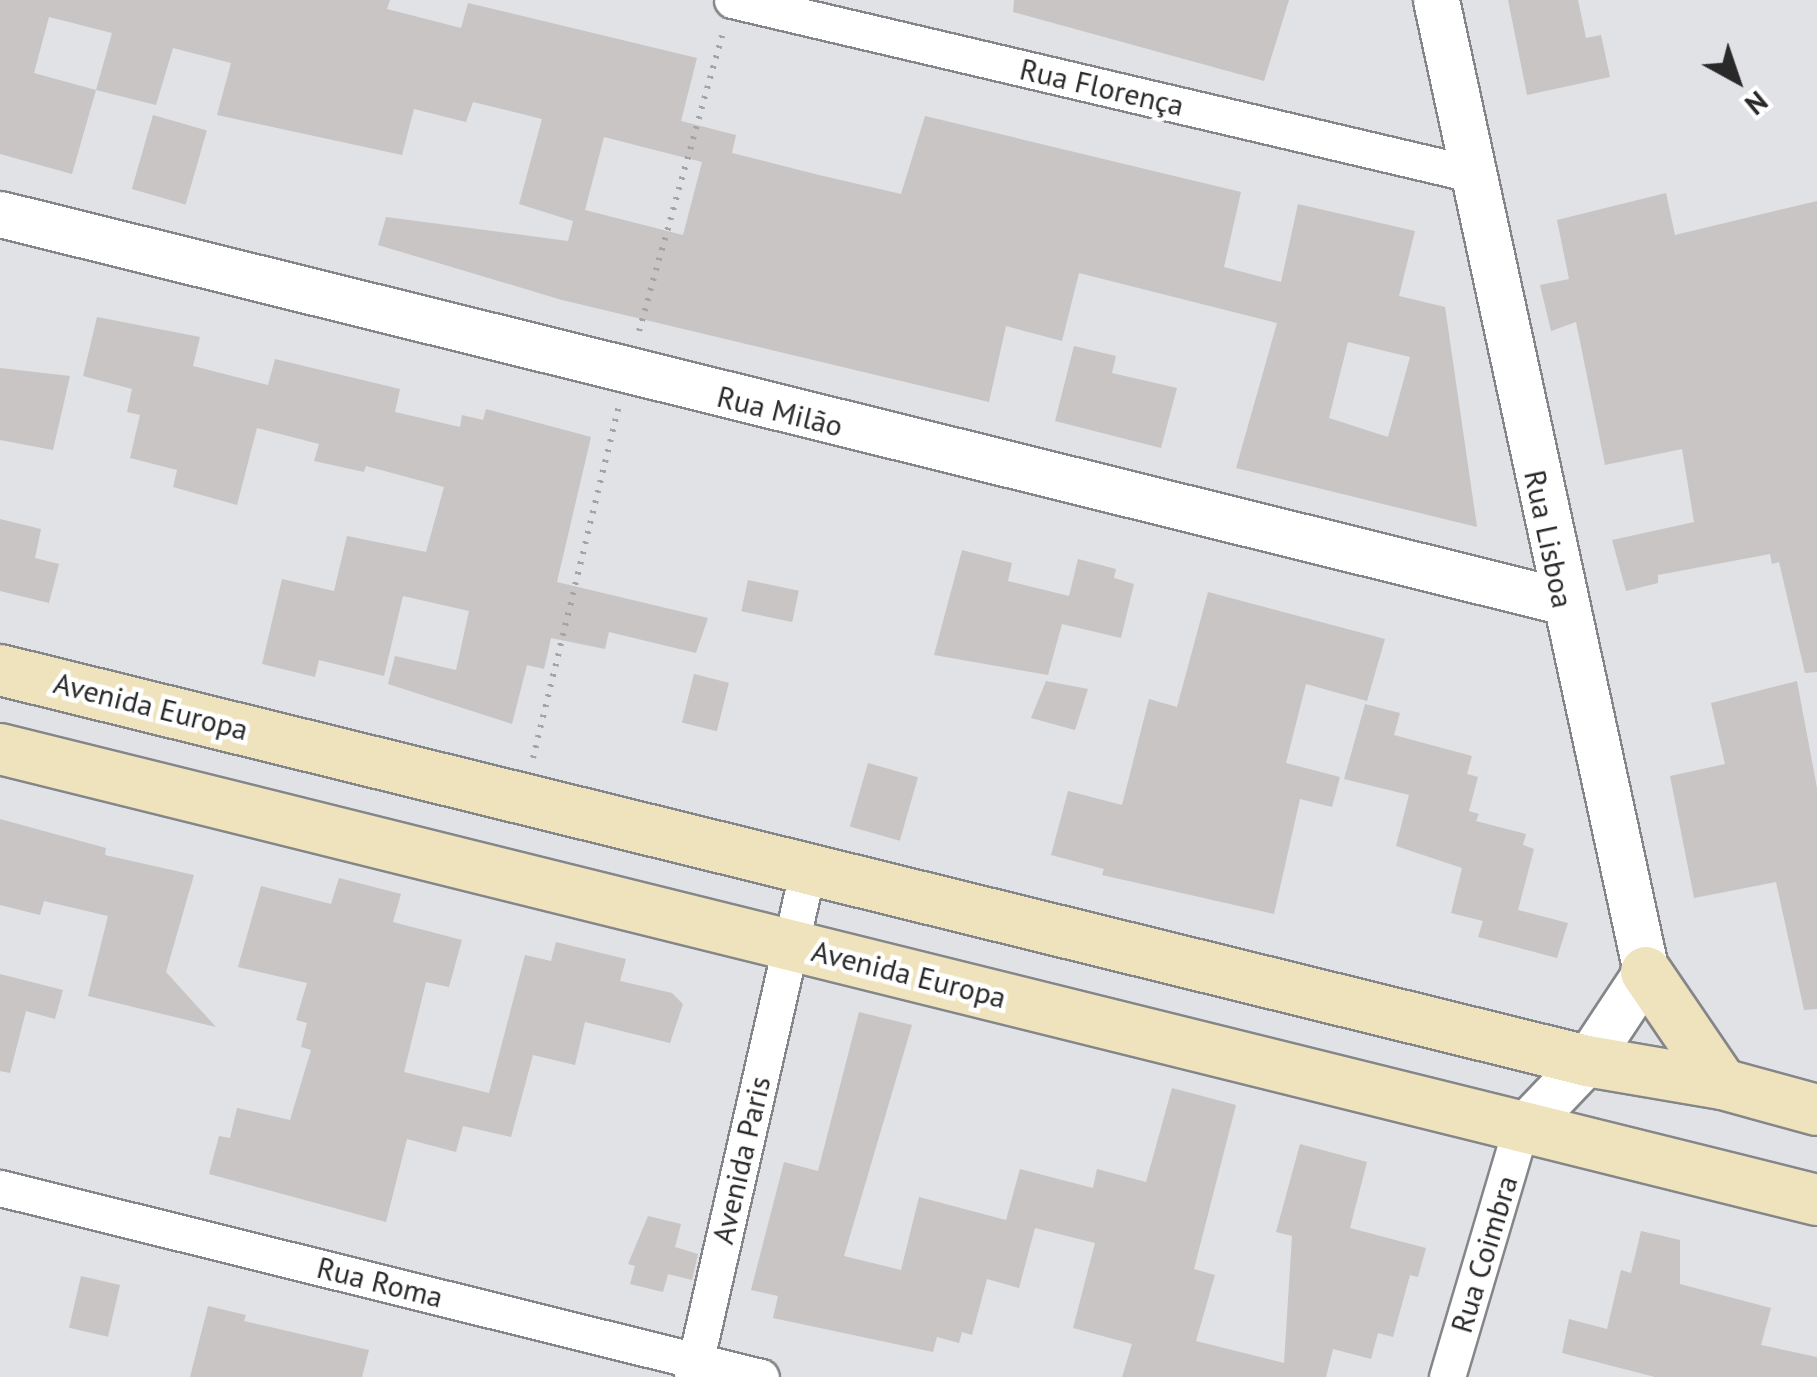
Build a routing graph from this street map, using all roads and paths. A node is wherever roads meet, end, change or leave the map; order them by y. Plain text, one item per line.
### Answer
1 (732, 0) edge
2 (1436, 0) edge
3 (1472, 174) junction
4 (0, 214) edge
5 (1562, 601) junction
6 (0, 670) edge
7 (0, 749) edge
8 (808, 868) junction
9 (790, 943) junction
10 (1646, 972) junction
11 (1587, 1061) junction
12 (1722, 1084) junction
13 (1817, 1110) edge
14 (1520, 1131) junction
15 (0, 1188) edge
16 (1817, 1200) edge
17 (694, 1369) edge
18 (761, 1377) edge
19 (1447, 1377) edge

1 - 3 street, Rua Florença
2 - 3 street, Rua Lisboa
3 - 5 street, Rua Lisboa
4 - 5 street, Rua Milão
5 - 10 street, Rua Lisboa
6 - 8 main road, Avenida Europa
7 - 9 main road, Avenida Europa
8 - 9 street, Avenida Paris
8 - 11 main road, Avenida Europa
9 - 14 main road, Avenida Europa
9 - 17 street, Avenida Paris
10 - 11 street
10 - 12 main road
11 - 12 main road, Avenida Europa
11 - 14 street
12 - 13 main road, Avenida Europa
14 - 16 main road, Avenida Europa
14 - 19 street, Rua Coimbra
15 - 17 street, Rua Roma
17 - 18 street, Rua Roma

